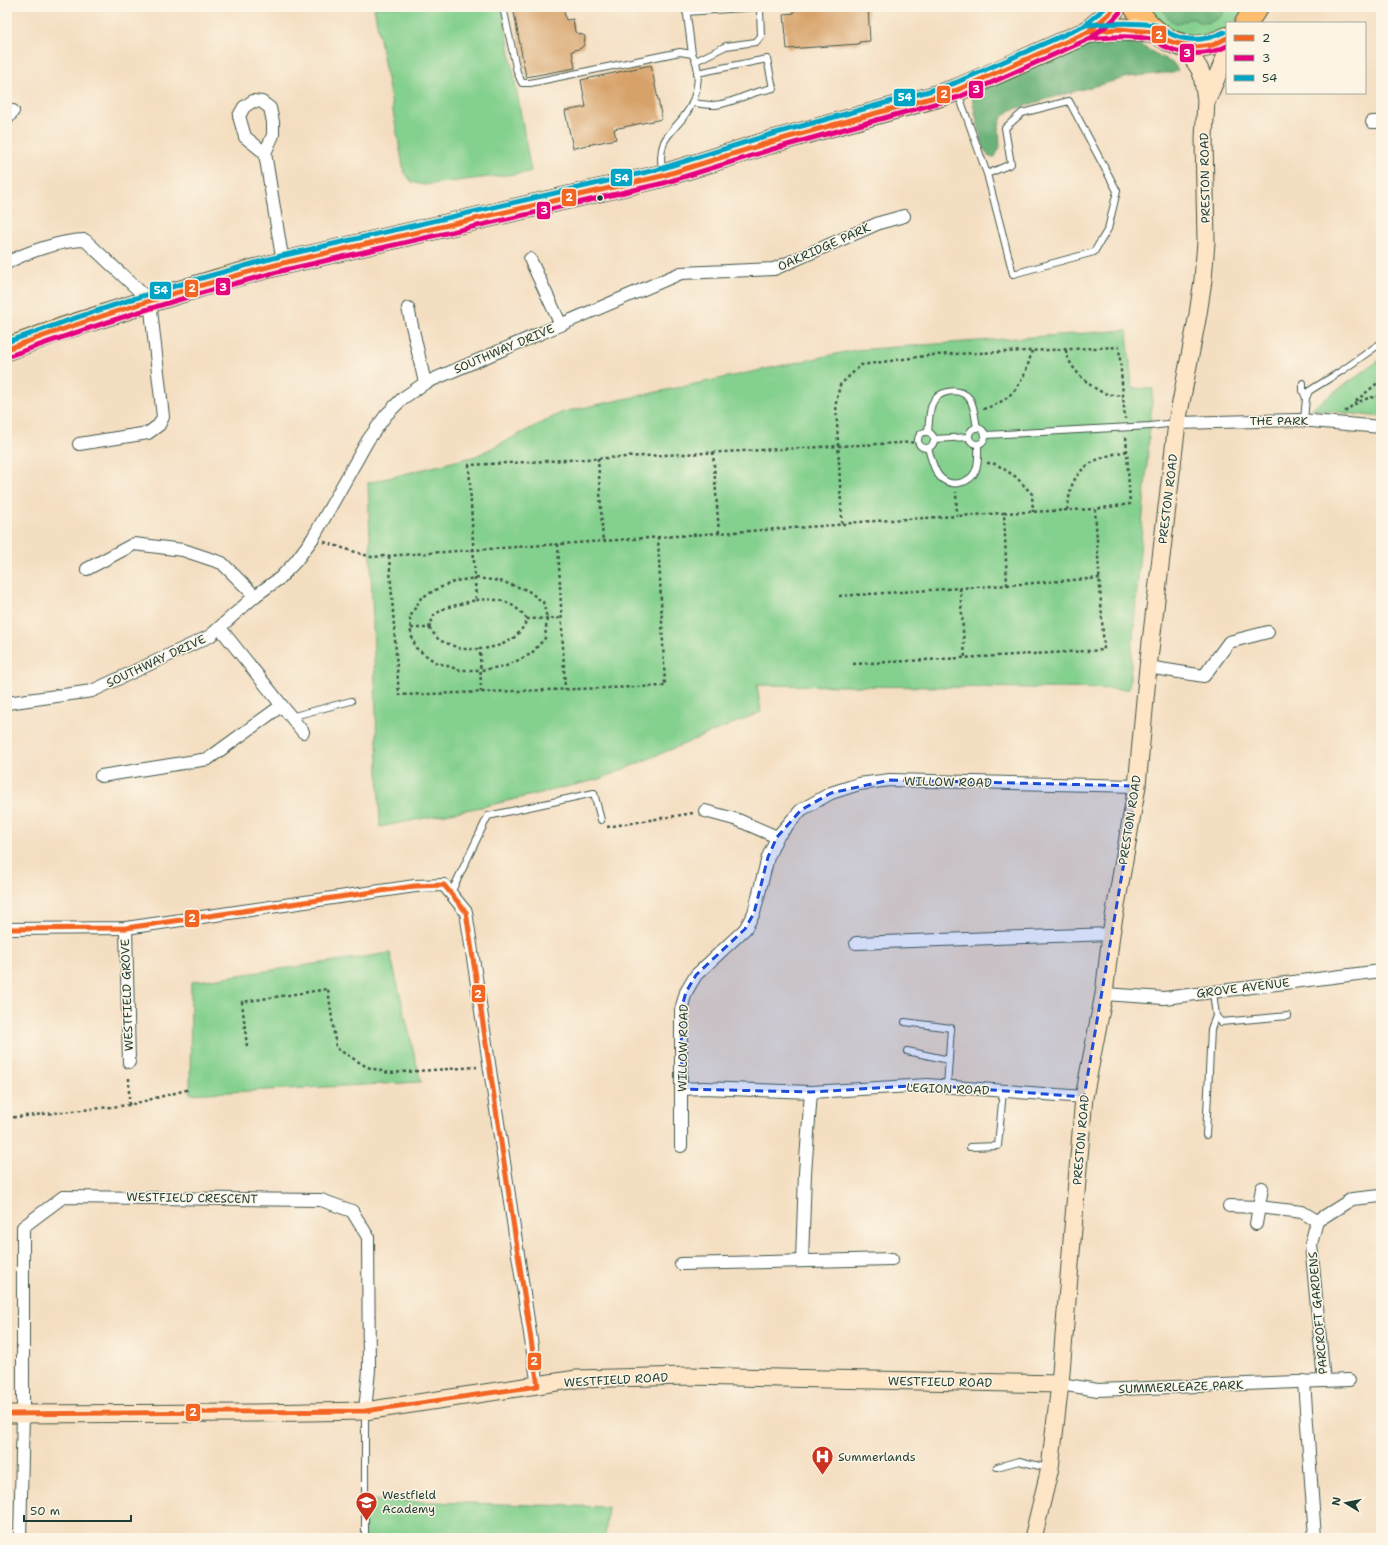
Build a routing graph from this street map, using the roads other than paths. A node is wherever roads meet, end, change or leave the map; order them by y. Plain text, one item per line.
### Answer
1 (503, 7) edge
2 (1115, 7) edge
3 (1135, 7) edge
4 (1257, 7) edge
5 (686, 10) edge
6 (1247, 22) edge
7 (1088, 32) junction
8 (1155, 32) junction
9 (1226, 38) edge
10 (1184, 46) junction
11 (692, 54) junction
12 (1226, 55) edge
13 (696, 61) junction
14 (697, 73) junction
15 (957, 90) junction
16 (1206, 100) junction
17 (692, 102) junction
18 (265, 153) dead end
19 (987, 174) junction
20 (662, 176) junction
21 (904, 216) dead end
22 (530, 259) dead end
23 (7, 263) edge
24 (283, 263) junction
25 (150, 301) junction
26 (408, 308) dead end
27 (561, 324) junction
28 (1381, 343) edge
29 (7, 349) edge
30 (425, 382) junction
31 (1303, 383) dead end
32 (1306, 398) junction
33 (1304, 420) junction
34 (1177, 423) junction
35 (1381, 427) edge
36 (977, 428) junction
37 (928, 432) junction
38 (986, 435) junction
39 (969, 437) junction
40 (934, 439) junction
41 (79, 444) dead end
42 (978, 445) junction
43 (928, 448) junction
44 (87, 569) dead end
45 (255, 596) junction
46 (220, 628) junction
47 (1268, 632) dead end
48 (1148, 667) junction
49 (351, 700) dead end
50 (7, 703) edge
51 (281, 706) junction
52 (290, 716) junction
53 (303, 732) dead end
54 (101, 776) dead end
55 (1137, 786) junction
56 (704, 811) road end
57 (601, 820) road end
58 (777, 837) junction
59 (450, 892) junction
60 (126, 928) junction
61 (7, 929) edge
62 (1111, 934) junction
63 (856, 942) dead end
64 (1381, 971) edge
65 (1213, 992) junction
66 (1104, 994) junction
67 (1216, 1016) junction
68 (1288, 1016) dead end
69 (904, 1022) dead end
70 (907, 1052) dead end
71 (949, 1060) junction
72 (129, 1062) road end
73 (947, 1087) junction
74 (682, 1089) junction
75 (1003, 1091) junction
76 (811, 1092) junction
77 (1084, 1097) junction
78 (1206, 1135) dead end
79 (681, 1146) dead end
80 (970, 1147) dead end
81 (1262, 1188) dead end
82 (1381, 1196) edge
83 (1229, 1206) dead end
84 (1259, 1207) junction
85 (1317, 1221) junction
86 (1256, 1224) dead end
87 (892, 1259) dead end
88 (802, 1261) junction
89 (681, 1264) dead end
90 (1349, 1380) dead end
91 (1304, 1381) junction
92 (1324, 1381) junction
93 (1060, 1384) junction
94 (538, 1386) junction
95 (365, 1411) junction
96 (15, 1414) edge
97 (997, 1467) dead end
98 (1050, 1468) junction
99 (20, 1538) edge
100 (365, 1538) edge
101 (1033, 1538) edge
102 (1315, 1538) edge

1 - 11 lane
2 - 7 highway
3 - 8 highway
4 - 6 highway
5 - 11 lane
5 - 13 lane
7 - 8 highway
7 - 15 highway
8 - 10 highway
9 - 10 highway
10 - 16 street, PRESTON ROAD
11 - 13 lane
12 - 16 street, PRESTON ROAD
13 - 14 lane
14 - 17 lane
14 - 17 lane
15 - 19 lane
15 - 20 highway
16 - 34 street, PRESTON ROAD
17 - 20 lane
18 - 24 street
19 - 19 lane
20 - 24 highway
21 - 27 street, OAKRIDGE PARK
22 - 27 street, SOUTHWAY DRIVE
23 - 25 street
24 - 25 highway
25 - 29 highway
25 - 41 street
26 - 30 street
27 - 30 street, SOUTHWAY DRIVE
28 - 32 lane
30 - 45 street, SOUTHWAY DRIVE
31 - 32 lane
32 - 33 lane
33 - 34 street, THE PARK
33 - 35 street, THE PARK
34 - 38 lane
34 - 48 street, PRESTON ROAD
36 - 37 lane
36 - 38 lane
36 - 39 lane
37 - 40 lane
37 - 43 lane
38 - 42 lane
39 - 40 lane
39 - 42 lane
40 - 43 lane
42 - 43 lane
44 - 45 street
45 - 46 street, SOUTHWAY DRIVE
46 - 50 street, SOUTHWAY DRIVE
46 - 51 street
47 - 48 street
48 - 55 street, PRESTON ROAD
49 - 52 lane
51 - 52 street
51 - 54 street
52 - 53 street
55 - 58 street, WILLOW ROAD
55 - 62 street, PRESTON ROAD
56 - 58 street
57 - 59 lane
58 - 74 street, WILLOW ROAD
59 - 60 street, WESTFIELD GROVE
59 - 94 street, WESTFIELD GROVE
60 - 61 street, WESTFIELD GROVE
60 - 72 street, WESTFIELD GROVE
62 - 63 street
62 - 66 street, PRESTON ROAD
64 - 65 street, GROVE AVENUE
65 - 66 street, GROVE AVENUE
65 - 67 lane
66 - 77 street, PRESTON ROAD
67 - 68 lane
67 - 78 lane
69 - 71 lane
70 - 71 lane
71 - 73 lane
73 - 75 street, LEGION ROAD
73 - 76 street, LEGION ROAD
74 - 76 street, LEGION ROAD
74 - 79 street, WILLOW ROAD
75 - 77 street, LEGION ROAD
75 - 80 lane
76 - 88 street
77 - 93 street, PRESTON ROAD
81 - 84 street
82 - 85 street
83 - 84 street
84 - 85 street
84 - 86 street
85 - 92 street, PARCROFT GARDENS
87 - 88 street
88 - 89 street
90 - 92 street, SUMMERLEAZE PARK
91 - 92 street, SUMMERLEAZE PARK
91 - 93 street, SUMMERLEAZE PARK
91 - 102 street
93 - 94 street, WESTFIELD ROAD
93 - 98 street, PRESTON ROAD
94 - 95 street, WESTFIELD ROAD
95 - 96 street, WESTFIELD ROAD
95 - 96 street, WESTFIELD CRESCENT
95 - 100 lane
96 - 99 street
97 - 98 lane
98 - 101 street, PRESTON ROAD

